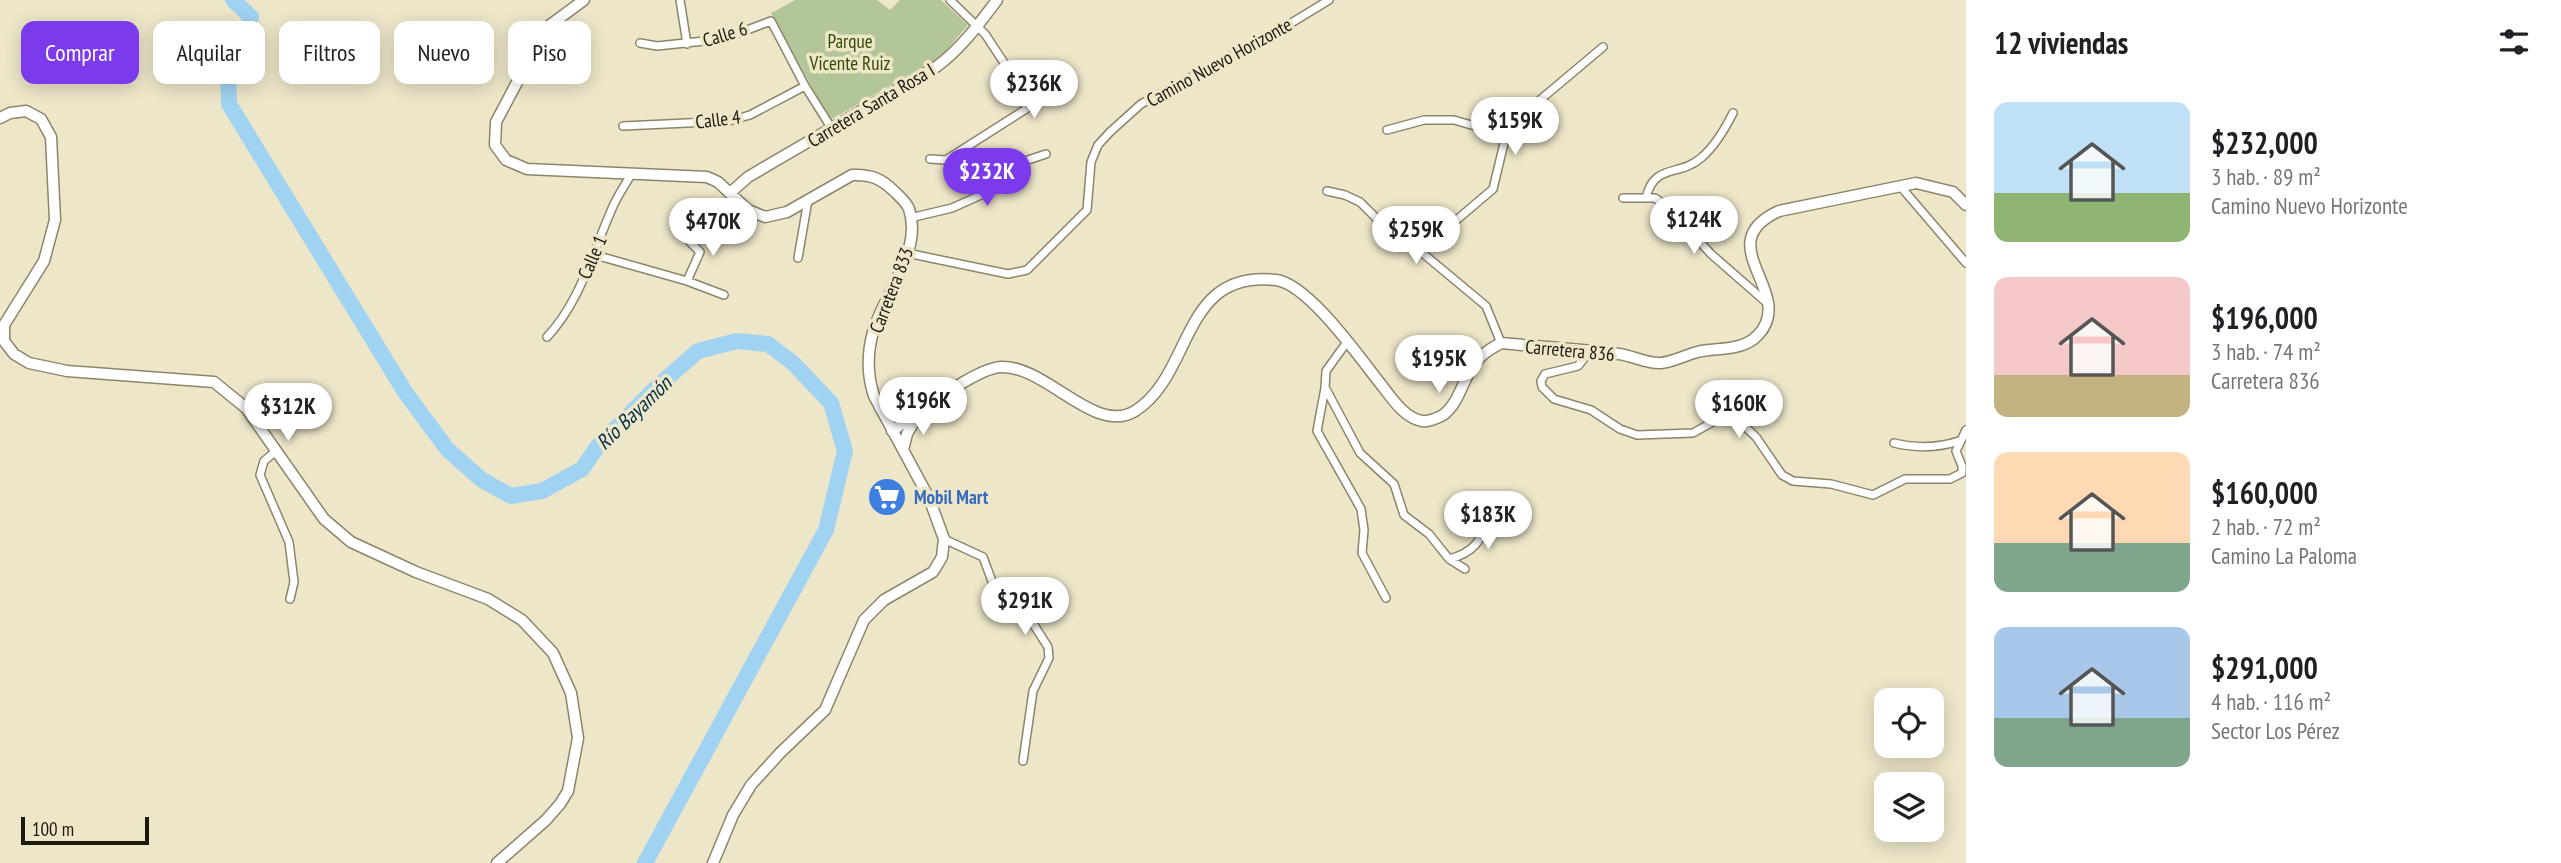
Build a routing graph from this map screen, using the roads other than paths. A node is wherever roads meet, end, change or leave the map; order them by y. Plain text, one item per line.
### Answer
1 (584, 0) edge
2 (680, 0) edge
3 (950, 0) edge
4 (998, 0) edge
5 (1329, 0) edge
6 (977, 27) junction
7 (640, 43) dead end
8 (687, 44) junction
9 (1603, 47) dead end
10 (805, 86) junction
11 (1733, 113) dead end
12 (0, 118) edge
13 (623, 126) dead end
14 (832, 129) junction
15 (1387, 130) dead end
16 (1506, 135) junction
17 (1046, 154) dead end
18 (930, 159) dead end
19 (632, 173) junction
20 (1901, 187) junction
21 (1327, 191) dead end
22 (730, 192) junction
23 (1623, 198) dead end
24 (1646, 198) junction
25 (808, 199) junction
26 (1966, 205) edge
27 (910, 218) junction
28 (690, 242) dead end
29 (1420, 251) junction
30 (907, 253) junction
31 (595, 255) junction
32 (798, 258) dead end
33 (1966, 263) edge
34 (687, 281) junction
35 (724, 295) dead end
36 (1770, 306) junction
37 (547, 337) dead end
38 (1347, 342) junction
39 (1501, 344) junction
40 (1590, 351) junction
41 (1325, 388) junction
42 (880, 408) junction
43 (916, 414) junction
44 (892, 430) junction
45 (1966, 430) edge
46 (1959, 441) junction
47 (1894, 443) dead end
48 (903, 450) junction
49 (275, 452) junction
50 (1481, 514) dead end
51 (944, 539) junction
52 (1449, 559) junction
53 (1465, 569) dead end
54 (1386, 598) dead end
55 (290, 599) dead end
56 (1023, 761) dead end
57 (497, 863) edge
58 (713, 863) edge

1 - 19 street
2 - 8 street
3 - 6 street
4 - 6 street, Carretera Santa Rosa I
5 - 30 street, Camino Nuevo Horizonte
6 - 14 street, Carretera Santa Rosa I
6 - 18 street
7 - 8 street, Calle 6
8 - 10 street, Calle 6
9 - 16 street
10 - 13 street, Calle 4
10 - 14 street, Calle 6
11 - 24 street
12 - 49 street
14 - 22 street, Carretera Santa Rosa I
15 - 16 street
16 - 29 street
17 - 27 street
19 - 22 street
19 - 31 street, Calle 1
20 - 26 street
20 - 33 street
20 - 36 street
21 - 29 street
22 - 25 street
23 - 24 street
24 - 36 street
25 - 27 street
25 - 32 street
27 - 30 street, Carretera 833
28 - 34 street
29 - 39 street
30 - 42 street, Carretera 833
31 - 34 street
31 - 37 street, Calle 1
34 - 35 street
36 - 40 street, Carretera 836
38 - 39 street, Carretera 836
38 - 41 street
38 - 43 street, Carretera 836
39 - 40 street, Carretera 836
40 - 46 street
41 - 52 street
41 - 54 street
42 - 43 street
42 - 44 street, Carretera 833
43 - 44 street, Carretera 836
43 - 48 street
44 - 48 street, Carretera 833
45 - 46 street
46 - 47 street
48 - 51 street, Carretera 833
49 - 55 street
49 - 57 street
50 - 52 street
51 - 56 street
51 - 58 street
52 - 53 street

